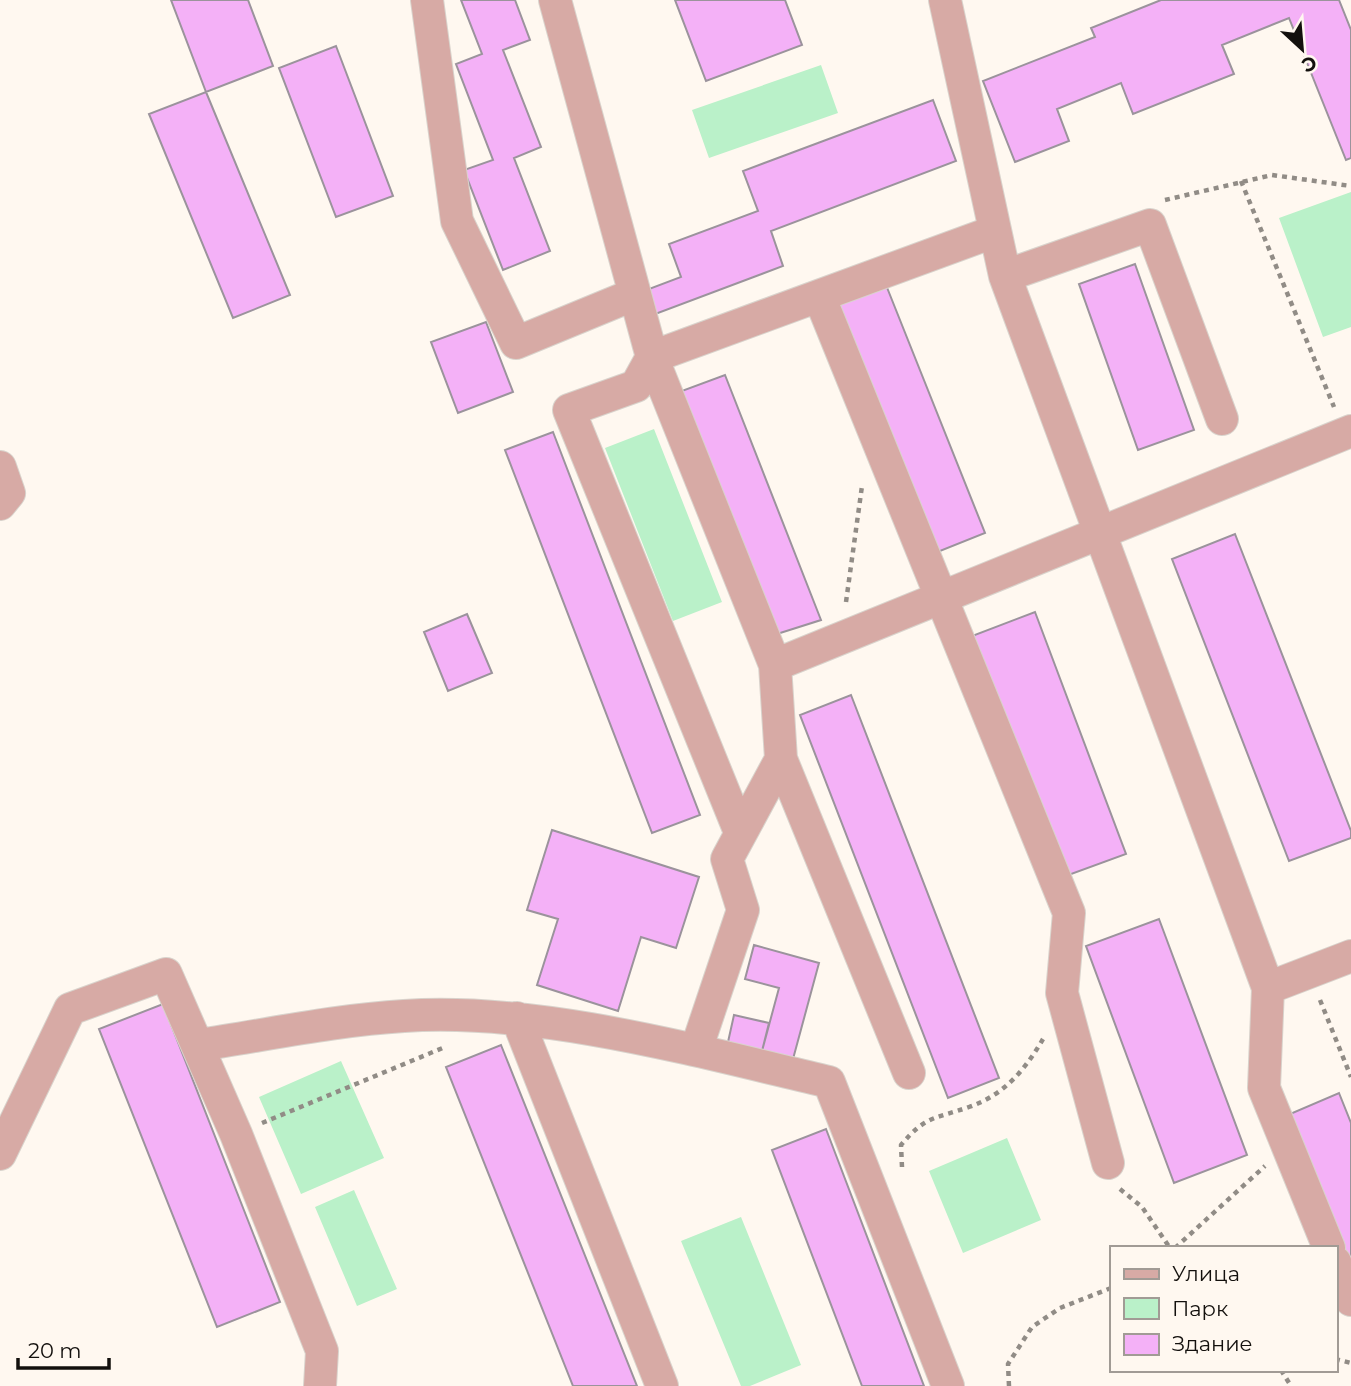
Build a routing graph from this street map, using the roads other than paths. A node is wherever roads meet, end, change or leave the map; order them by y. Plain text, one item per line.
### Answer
1 (427, 0) edge
2 (555, 0) edge
3 (945, 0) edge
4 (993, 232) junction
5 (1005, 276) junction
6 (635, 294) junction
7 (820, 298) junction
8 (653, 357) junction
9 (1222, 419) dead end
10 (1343, 421) edge
11 (0, 467) edge
12 (0, 504) edge
13 (1101, 533) junction
14 (943, 599) junction
15 (775, 665) junction
16 (781, 759) junction
17 (740, 832) junction
18 (1351, 956) edge
19 (1268, 988) junction
20 (517, 1018) junction
21 (198, 1045) junction
22 (696, 1050) junction
23 (909, 1073) dead end
24 (0, 1154) edge
25 (1108, 1163) road end
26 (1328, 1246) edge
27 (1337, 1267) edge
28 (1351, 1300) edge
29 (320, 1386) edge
30 (662, 1386) edge
31 (948, 1386) edge

1 - 6 street
2 - 6 street
3 - 4 street
4 - 5 street
4 - 7 street
5 - 9 street
5 - 13 street
6 - 8 street
7 - 8 street
7 - 14 street
8 - 15 street
8 - 17 street
10 - 13 street
11 - 12 street
13 - 14 street
13 - 19 street
14 - 15 street
14 - 25 street
15 - 16 street
16 - 17 street
16 - 23 street
17 - 22 street
18 - 19 street
19 - 26 street
20 - 21 street
20 - 22 street
20 - 30 street
21 - 24 street
21 - 29 street
22 - 31 street
27 - 28 street

